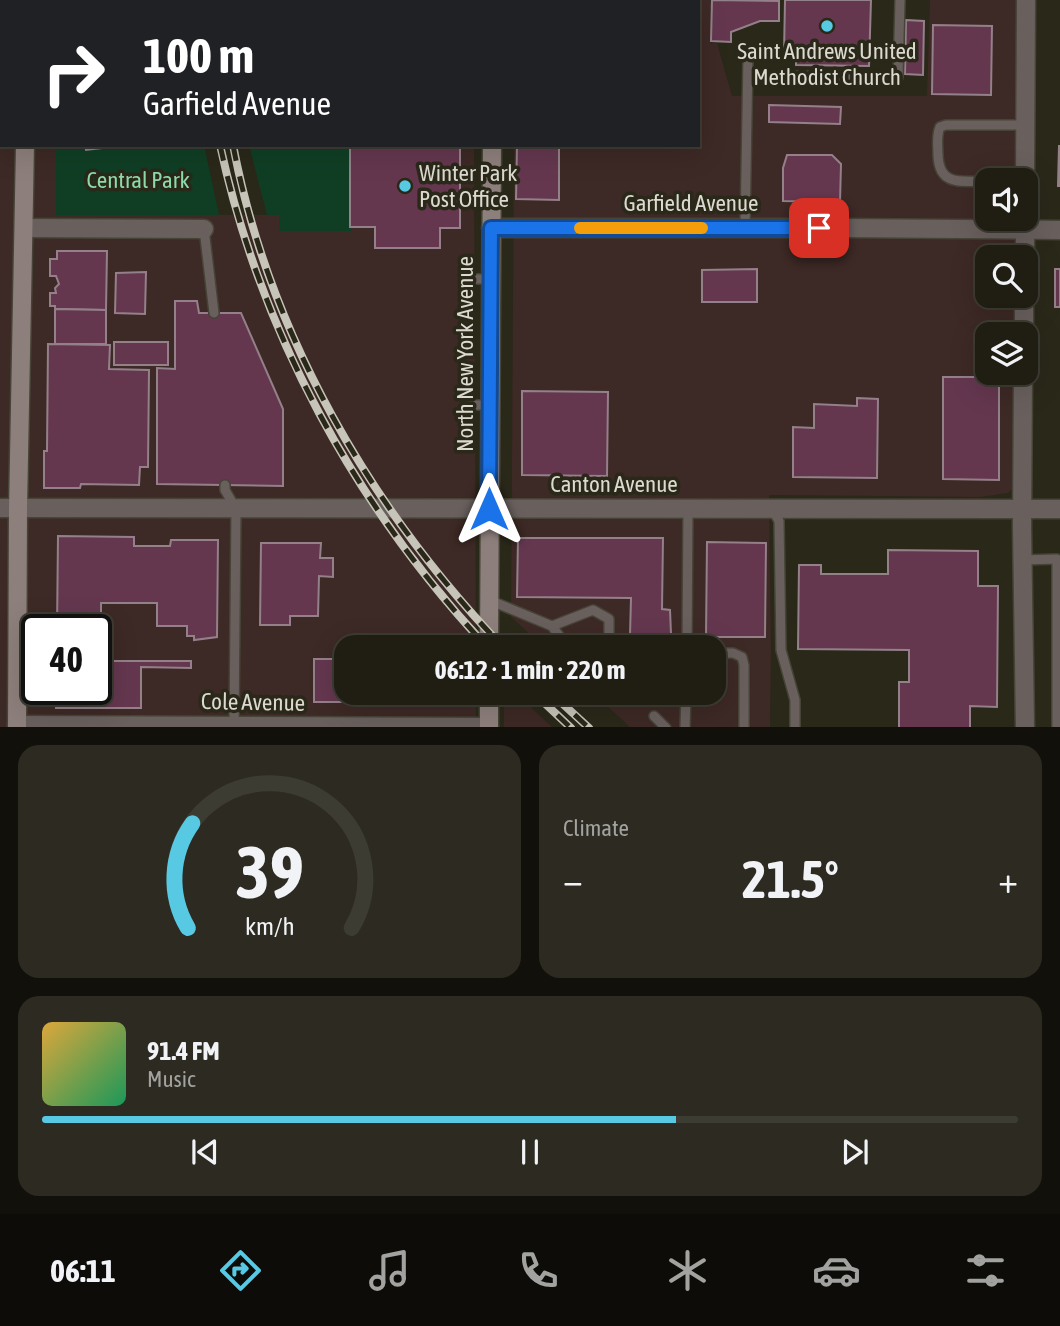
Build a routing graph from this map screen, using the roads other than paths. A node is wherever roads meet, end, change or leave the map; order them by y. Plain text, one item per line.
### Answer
1 (900, 0) edge
2 (1026, 0) edge
3 (748, 57) dead end
4 (792, 76) dead end
5 (1025, 125) junction
6 (25, 147) edge
7 (492, 147) edge
8 (1025, 168) edge
9 (975, 181) edge
10 (975, 225) edge
11 (1038, 226) edge
12 (25, 228) junction
13 (491, 228) junction
14 (745, 228) junction
15 (204, 229) joint
16 (1060, 230) edge
17 (214, 313) dead end
18 (1023, 385) edge
19 (225, 485) dead end
20 (9, 509) edge
21 (236, 509) junction
22 (489, 509) junction
23 (688, 509) junction
24 (772, 509) junction
25 (1022, 509) junction
26 (1060, 509) edge
27 (1022, 559) junction
28 (489, 600) junction
29 (552, 626) junction
30 (489, 635) edge
31 (559, 635) edge
32 (609, 635) edge
33 (687, 635) edge
34 (726, 653) edge
35 (489, 705) edge
36 (686, 705) edge
37 (654, 716) dead end
38 (186, 726) edge
39 (239, 726) edge
40 (17, 727) edge
41 (489, 727) edge
42 (666, 727) edge
43 (685, 727) edge
44 (744, 727) edge
45 (795, 727) edge
46 (1024, 727) edge
47 (1056, 727) edge

1 - 4 lane
2 - 5 street
3 - 14 lane
5 - 8 street
5 - 9 lane
6 - 12 street
7 - 13 street, North New York Avenue
10 - 14 street, Garfield Avenue
11 - 16 street, Garfield Avenue
12 - 15 street
12 - 20 street
13 - 14 street, Garfield Avenue
13 - 22 street, North New York Avenue
15 - 17 lane
18 - 25 street
19 - 21 lane
20 - 21 street, Canton Avenue
20 - 40 street
21 - 22 street, Canton Avenue
21 - 39 lane
22 - 23 street, Canton Avenue
22 - 28 street, North New York Avenue
23 - 24 street, Canton Avenue
23 - 33 lane
24 - 25 street, Canton Avenue
24 - 45 lane
25 - 26 street, Canton Avenue
25 - 27 street
27 - 46 street
27 - 47 lane
28 - 29 lane
28 - 30 street, North New York Avenue
29 - 31 lane
29 - 32 lane
34 - 44 lane
35 - 41 street
36 - 43 lane
37 - 42 lane
38 - 39 street, Cole Avenue
38 - 40 street, Cole Avenue
39 - 41 street, Cole Avenue

